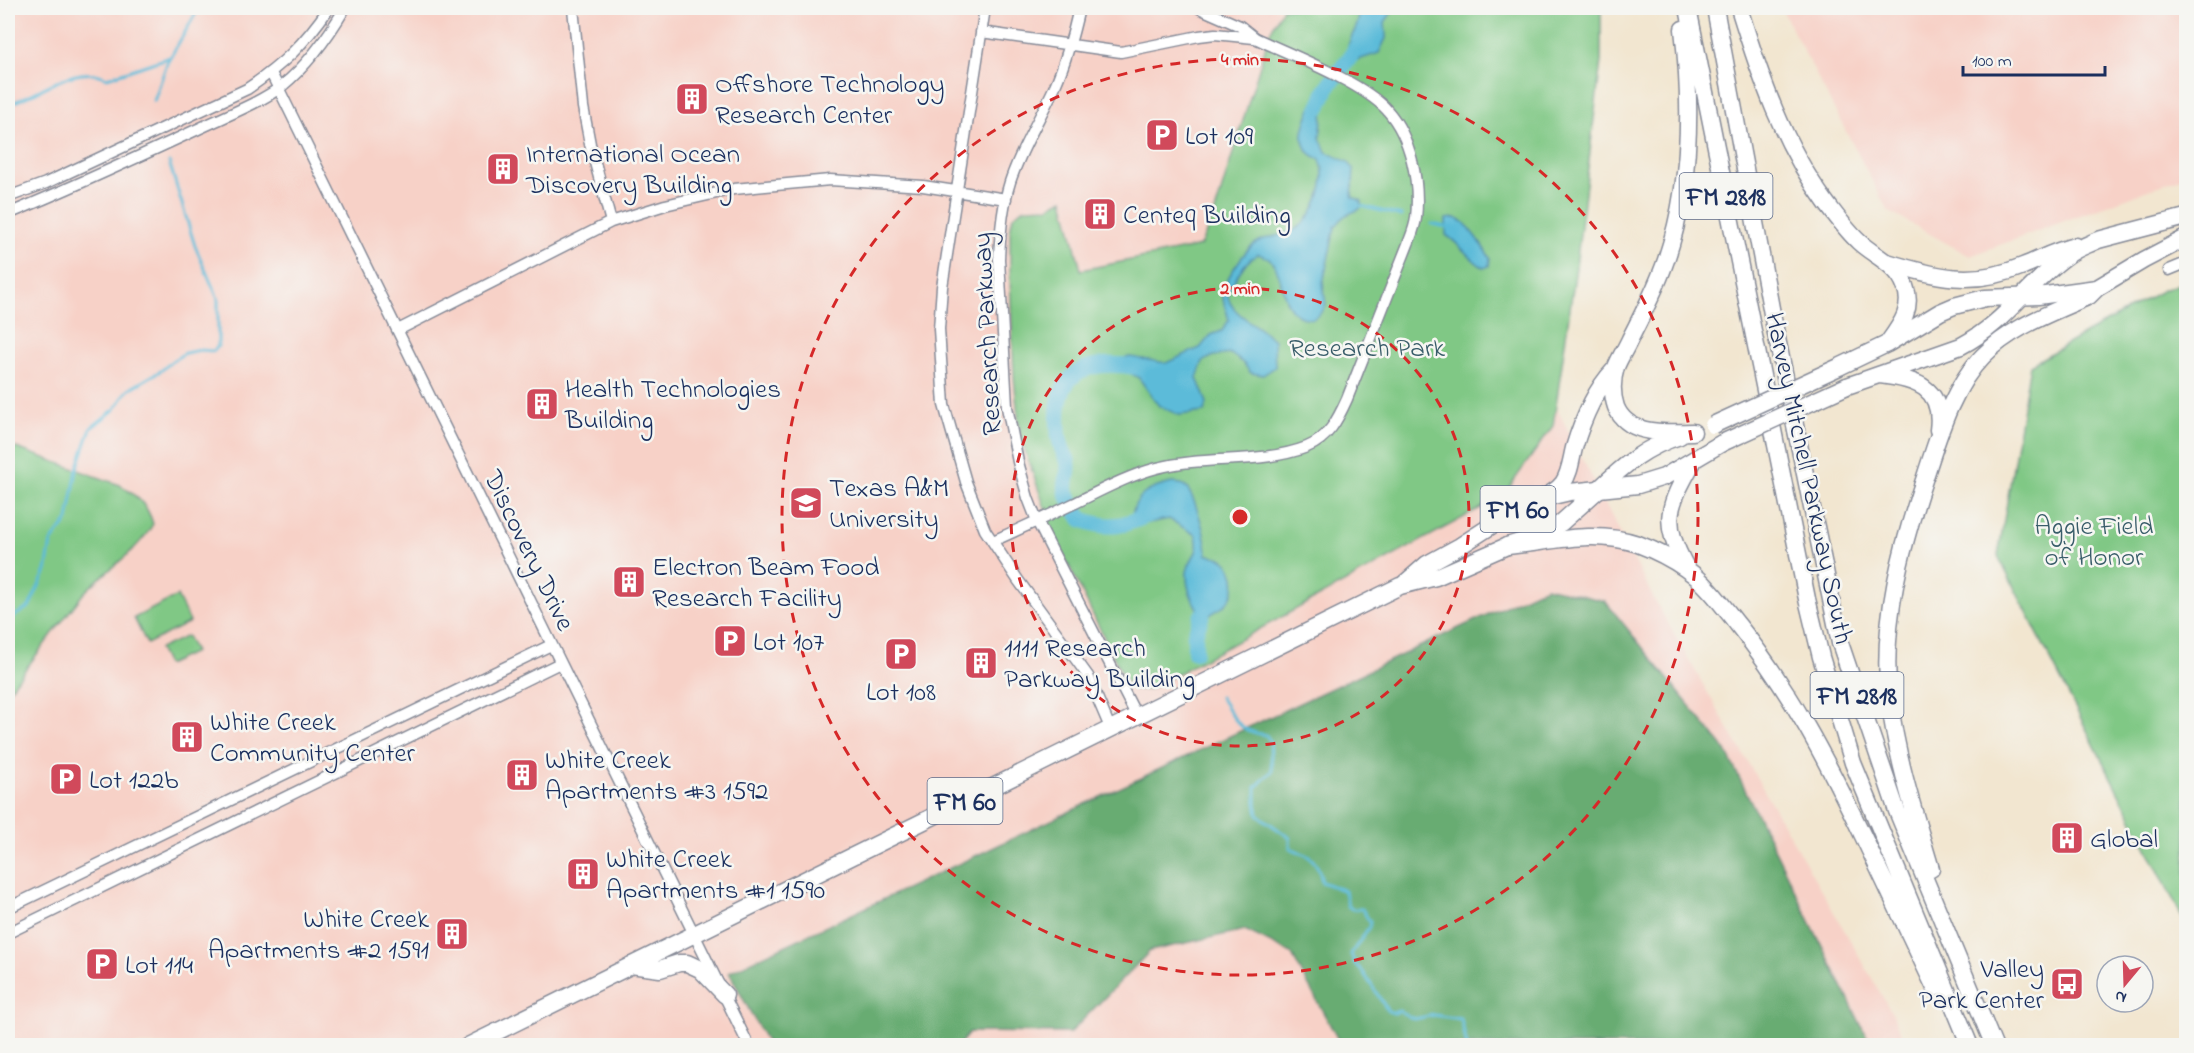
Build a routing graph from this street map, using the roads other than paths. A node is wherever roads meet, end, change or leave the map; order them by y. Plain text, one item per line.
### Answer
1 (329, 8) edge
2 (345, 8) edge
3 (573, 8) edge
4 (986, 8) edge
5 (1079, 8) edge
6 (1199, 8) edge
7 (1680, 8) edge
8 (1688, 8) edge
9 (1715, 8) edge
10 (1739, 8) edge
11 (981, 32) junction
12 (1255, 38) junction
13 (1070, 46) junction
14 (272, 73) junction
15 (280, 88) junction
16 (956, 190) junction
17 (8, 197) edge
18 (1006, 199) junction
19 (8, 214) edge
20 (2187, 217) edge
21 (610, 222) junction
22 (2187, 238) edge
23 (2098, 240) junction
24 (1886, 262) junction
25 (2187, 263) edge
26 (2169, 270) dead end
27 (2097, 288) junction
28 (2021, 297) junction
29 (398, 330) junction
30 (1887, 344) junction
31 (1616, 367) junction
32 (1876, 374) junction
33 (1694, 432) junction
34 (1936, 443) junction
35 (1694, 460) junction
36 (1599, 489) junction
37 (1540, 499) junction
38 (1037, 521) junction
39 (993, 541) junction
40 (1508, 546) junction
41 (1688, 570) junction
42 (1400, 586) junction
43 (551, 645) junction
44 (560, 663) junction
45 (461, 688) junction
46 (470, 706) junction
47 (1137, 717) junction
48 (1111, 730) junction
49 (8, 909) edge
50 (8, 933) edge
51 (694, 934) junction
52 (1956, 956) junction
53 (631, 965) junction
54 (725, 995) junction
55 (468, 1046) edge
56 (749, 1046) edge
57 (1963, 1046) edge
58 (1970, 1046) edge
59 (1994, 1046) edge

1 - 14 street
2 - 15 street
3 - 21 street
4 - 11 street, Research Parkway
5 - 13 street, Research Parkway
6 - 12 street
7 - 31 main road
8 - 58 main road, Harvey Mitchell Parkway South / FM 2818
9 - 52 main road, Harvey Mitchell Parkway South / FM 2818
10 - 24 main road
11 - 13 street
11 - 16 street, Research Parkway
12 - 13 street
12 - 38 street
13 - 18 street, Research Parkway
14 - 15 street, Discovery Drive
14 - 17 street
15 - 19 street
15 - 29 street, Discovery Drive
16 - 18 street
16 - 21 street
16 - 39 street, Research Parkway
18 - 38 street, Research Parkway
20 - 23 main road, FM 60
21 - 29 street
22 - 27 main road, FM 60
23 - 24 main road
23 - 28 main road, FM 60
24 - 30 main road
25 - 26 street
27 - 28 main road, FM 60
27 - 34 main road
28 - 30 main road, FM 60
28 - 32 main road, FM 60
29 - 43 street, Discovery Drive
30 - 33 main road, FM 60, bridge
31 - 33 main road
31 - 37 main road
32 - 34 main road
32 - 35 main road, FM 60, bridge
33 - 36 main road, FM 60
34 - 52 main road
35 - 36 main road, FM 60
35 - 41 main road
36 - 37 main road, FM 60
36 - 40 main road, FM 60
37 - 42 main road, FM 60
38 - 39 street
38 - 47 street, Research Parkway
39 - 48 street, Research Parkway
40 - 41 main road
40 - 42 main road, FM 60
41 - 57 main road
42 - 47 main road, FM 60
43 - 44 street, Discovery Drive
43 - 45 street
44 - 46 street
44 - 51 street, Discovery Drive
45 - 46 street
45 - 49 street
46 - 50 street
47 - 48 main road, FM 60
48 - 51 main road, FM 60
51 - 53 main road, FM 60
51 - 54 street, Discovery Drive
52 - 59 main road, Harvey Mitchell Parkway South / FM 2818
53 - 54 main road
53 - 55 main road, FM 60
54 - 56 street, Discovery Drive

